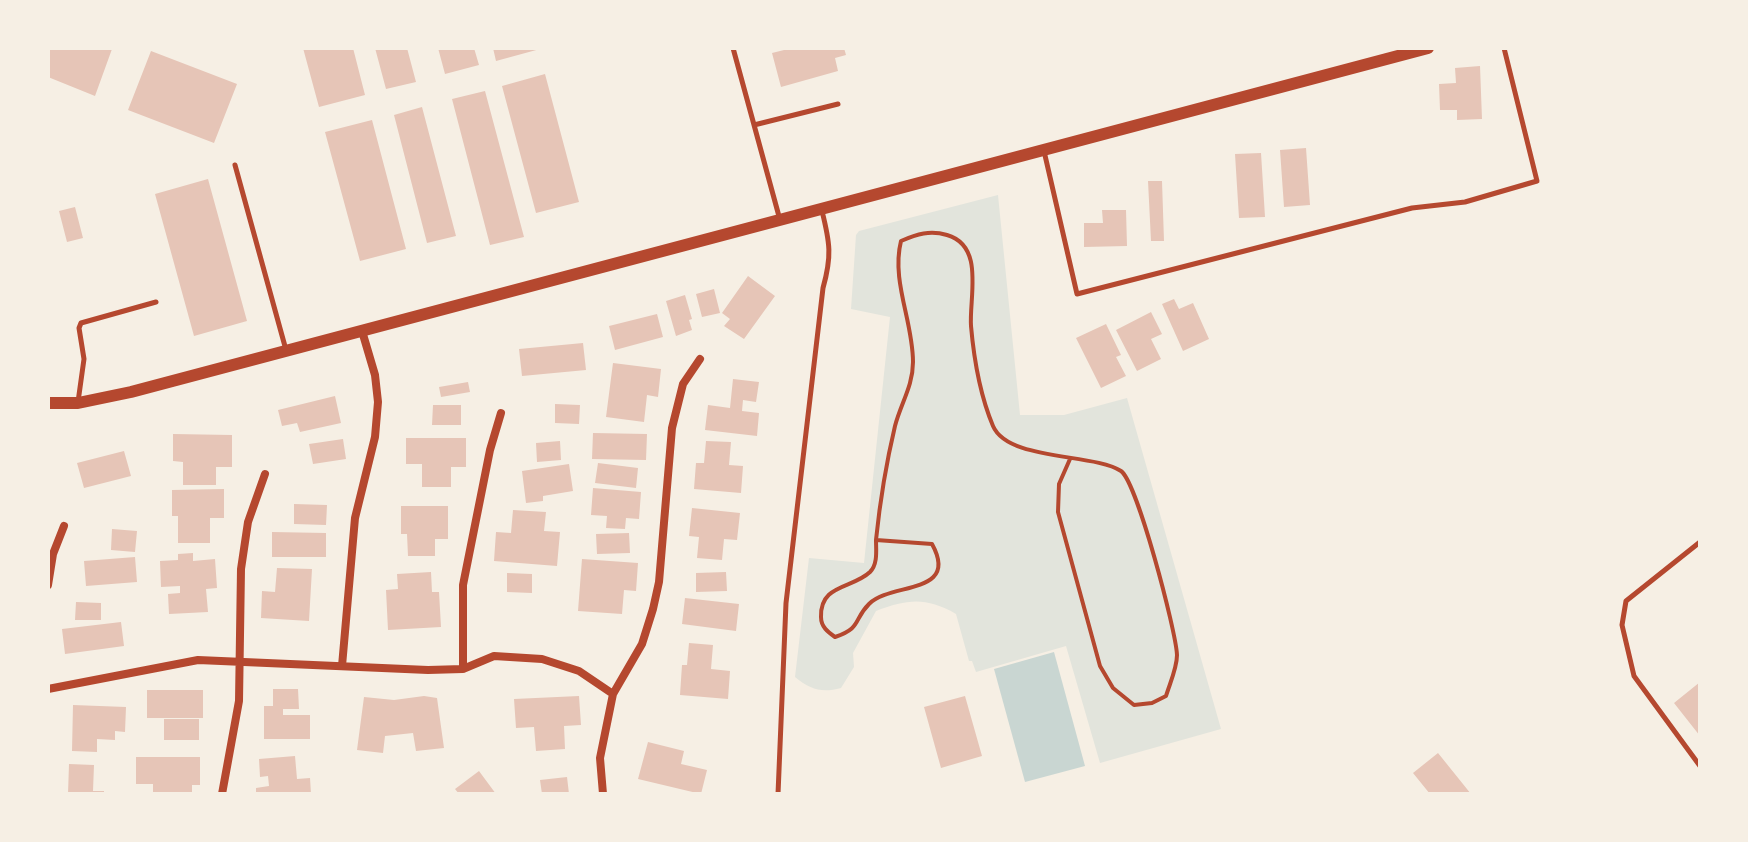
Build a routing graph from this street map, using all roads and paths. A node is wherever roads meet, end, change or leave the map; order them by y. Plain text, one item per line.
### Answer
1 (733, 48) edge
2 (1428, 48) edge
3 (1504, 48) edge
4 (838, 104) dead end
5 (754, 125) junction
6 (1044, 150) junction
7 (235, 165) dead end
8 (821, 209) junction
9 (780, 220) junction
10 (156, 302) dead end
11 (362, 331) junction
12 (286, 351) junction
13 (700, 359) dead end
14 (48, 403) edge
15 (78, 403) junction
16 (501, 413) dead end
17 (1070, 459) junction
18 (265, 474) dead end
19 (64, 526) dead end
20 (876, 540) junction
21 (1700, 542) edge
22 (48, 585) edge
23 (240, 660) junction
24 (342, 666) junction
25 (463, 669) junction
26 (48, 689) edge
27 (613, 694) junction
28 (1700, 766) edge
29 (222, 794) edge
30 (603, 794) edge
31 (778, 794) edge

1 - 5 lane
2 - 6 street
3 - 6 lane
4 - 5 lane
5 - 9 lane
6 - 8 street
7 - 12 lane
8 - 9 street
8 - 31 lane
9 - 11 street
10 - 15 lane
11 - 12 street
11 - 24 street
12 - 15 street
13 - 27 street
14 - 15 street
16 - 25 street
17 - 17 path
17 - 20 path
18 - 23 street
19 - 22 street
20 - 20 path
21 - 28 lane
23 - 24 street
23 - 26 street
23 - 29 street
24 - 25 street
25 - 27 street
27 - 30 street

